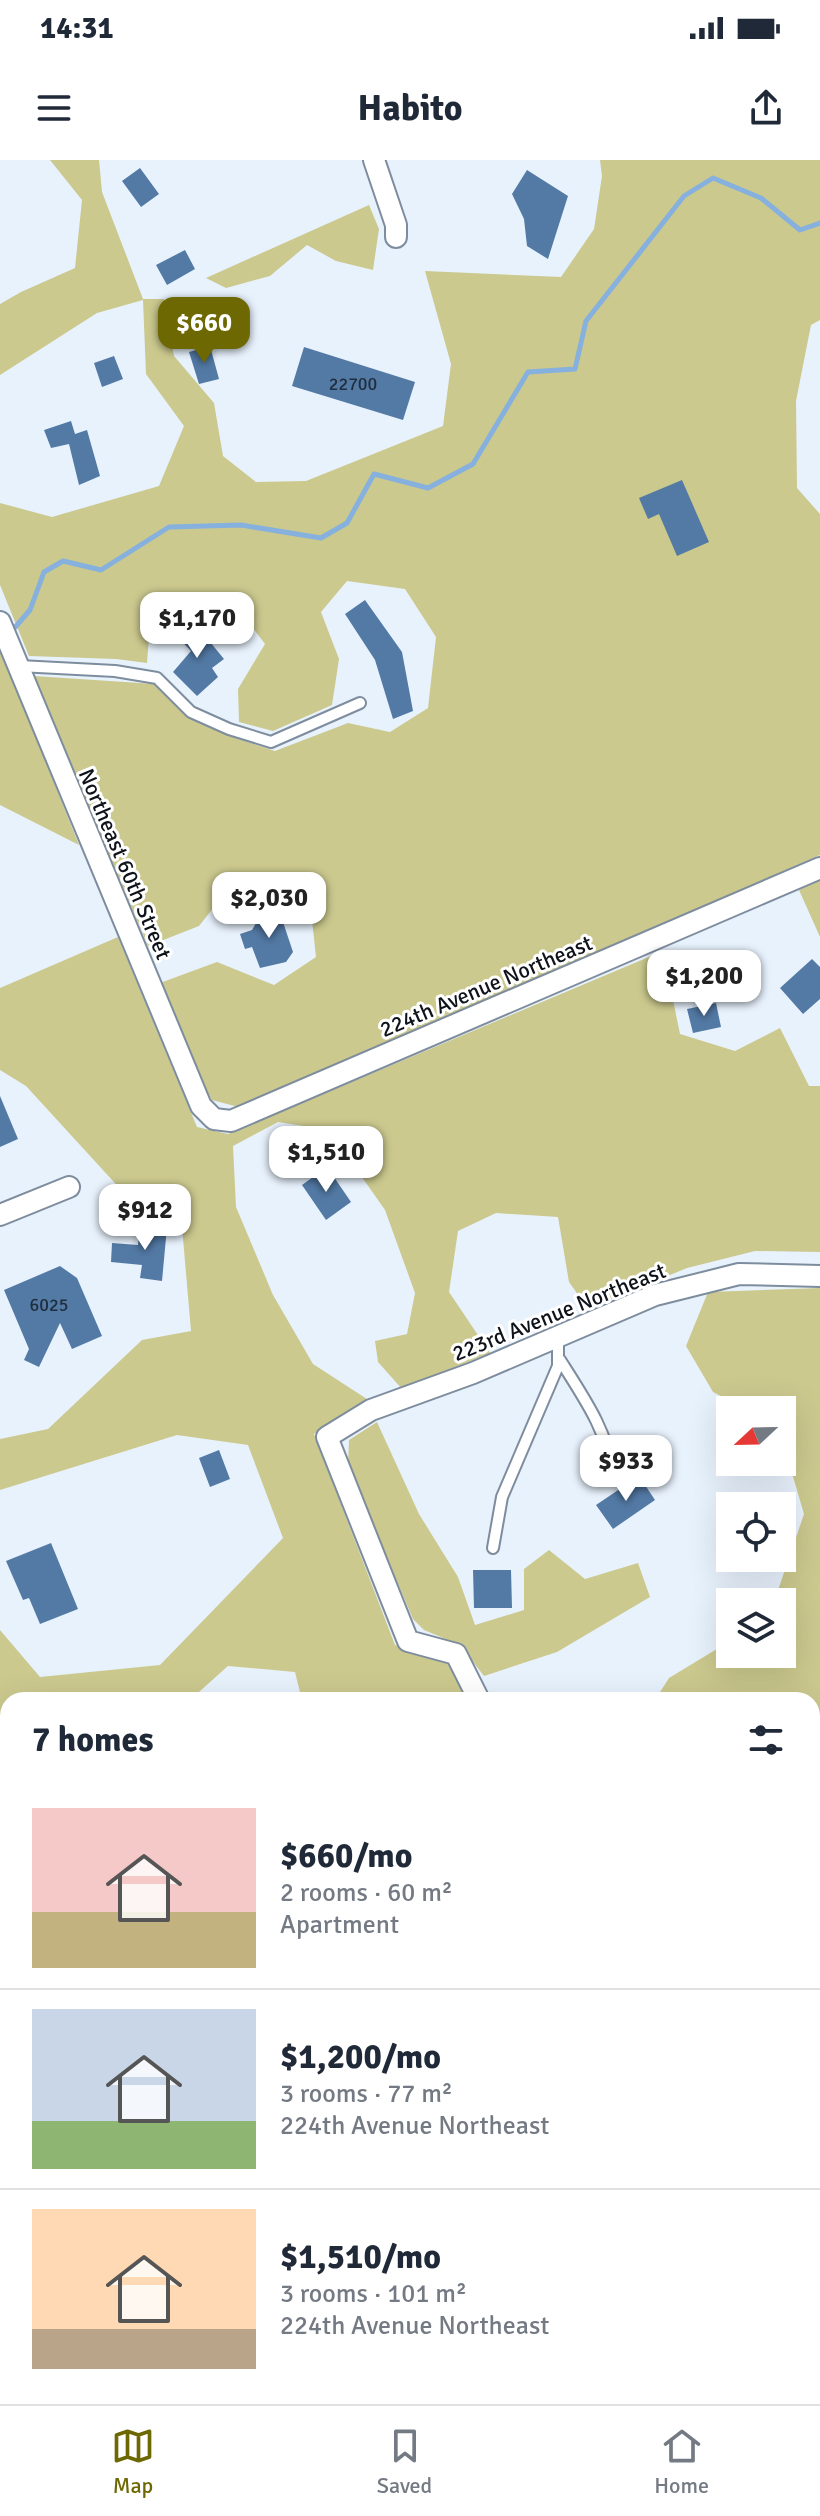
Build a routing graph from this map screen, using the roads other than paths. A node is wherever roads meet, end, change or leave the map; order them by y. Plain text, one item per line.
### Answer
1 (374, 160) edge
2 (396, 237) dead end
3 (0, 622) edge
4 (15, 659) junction
5 (360, 703) dead end
6 (820, 868) edge
7 (214, 1119) joint
8 (69, 1187) dead end
9 (0, 1215) edge
10 (820, 1276) edge
11 (558, 1337) junction
12 (560, 1360) junction
13 (616, 1480) dead end
14 (493, 1548) dead end
15 (475, 1692) edge

1 - 2 street
3 - 4 street, Northeast 60th Street
4 - 5 lane
4 - 7 street, Northeast 60th Street
6 - 7 street, 224th Avenue Northeast
8 - 9 street
10 - 11 street, 223rd Avenue Northeast
11 - 12 lane
11 - 15 street, 223rd Avenue Northeast
12 - 13 lane
12 - 14 lane

